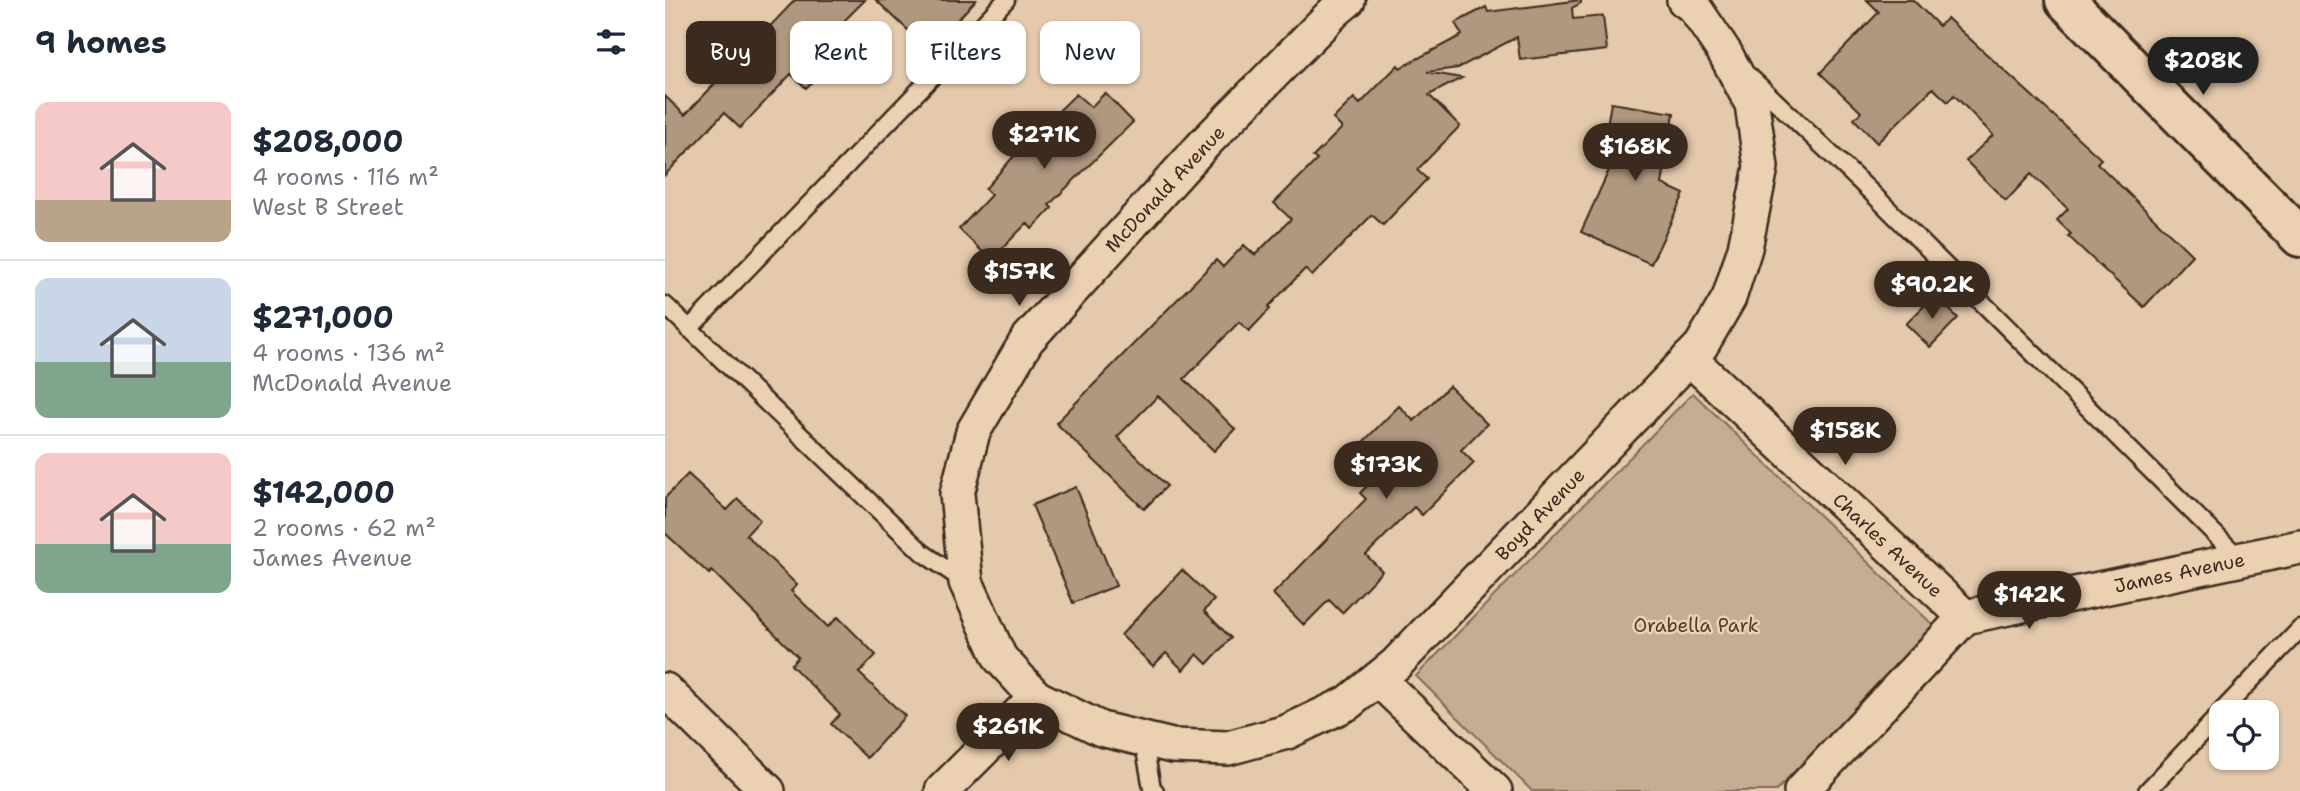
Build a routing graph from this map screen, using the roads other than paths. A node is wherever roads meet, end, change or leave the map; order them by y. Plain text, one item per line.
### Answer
1 (1006, 0) edge
2 (1348, 0) edge
3 (2064, 0) edge
4 (1693, 2) edge
5 (1725, 53) junction
6 (2300, 237) edge
7 (665, 306) edge
8 (689, 329) junction
9 (1689, 358) junction
10 (2300, 547) edge
11 (2241, 560) junction
12 (966, 582) junction
13 (1965, 617) junction
14 (2300, 629) edge
15 (1378, 679) junction
16 (665, 690) edge
17 (1036, 697) junction
18 (2233, 700) edge
19 (2209, 726) edge
20 (1143, 739) junction
21 (768, 791) edge
22 (942, 791) edge
23 (1155, 791) edge
24 (1495, 791) edge
25 (1801, 791) edge
26 (2147, 791) edge

1 - 8 lane
2 - 12 street, McDonald Avenue
3 - 6 street
4 - 5 street, Boyd Avenue
5 - 9 street, Boyd Avenue
5 - 11 lane
7 - 8 lane
8 - 12 lane
9 - 13 street, Charles Avenue
9 - 15 street, Boyd Avenue
10 - 11 street, James Avenue
11 - 13 street, James Avenue
12 - 17 street, McDonald Avenue
13 - 25 street
14 - 18 lane
15 - 20 street, Boyd Avenue
15 - 24 street
16 - 21 street
17 - 20 street, Boyd Avenue
17 - 22 street
19 - 26 lane
20 - 23 lane

